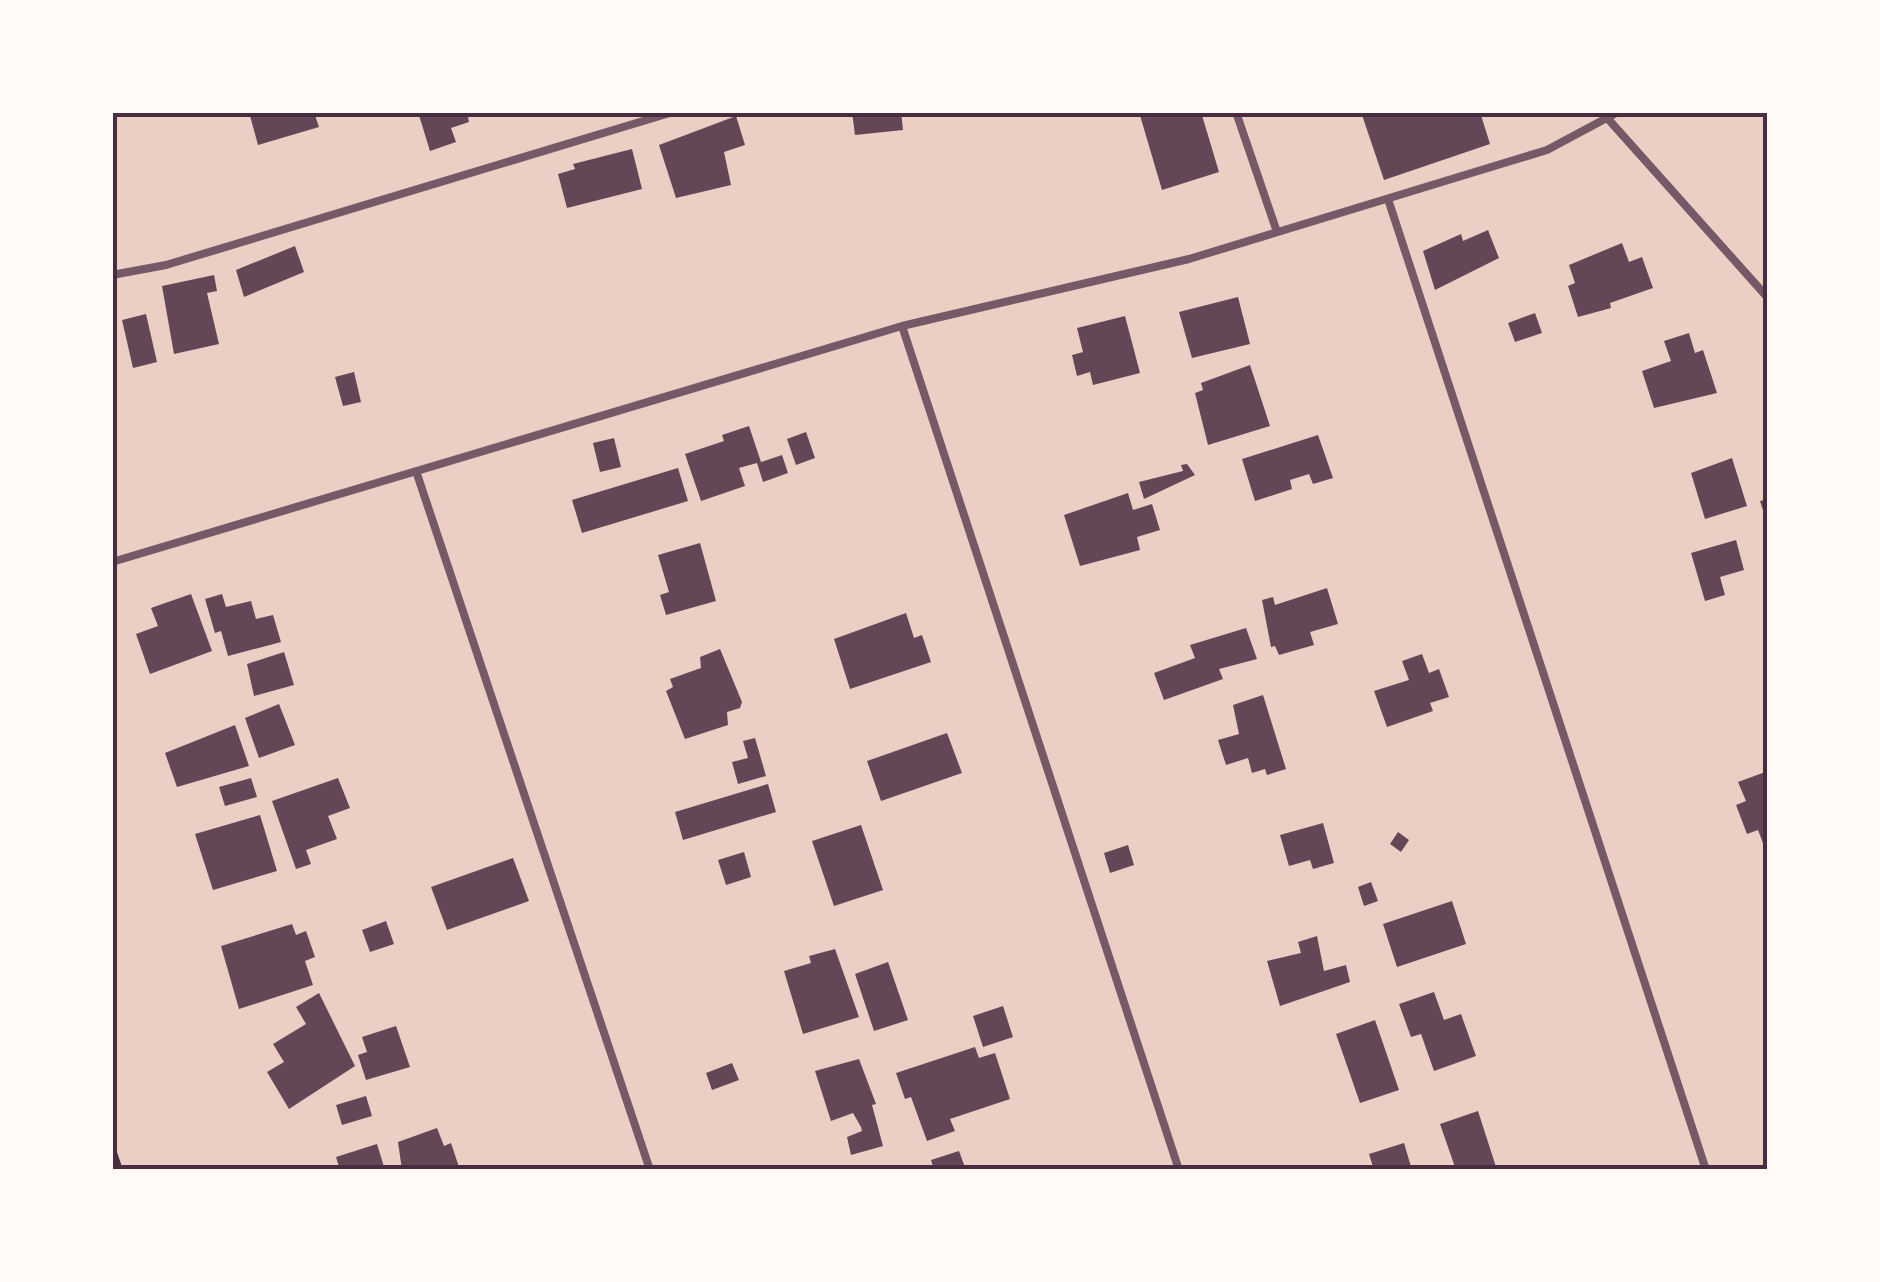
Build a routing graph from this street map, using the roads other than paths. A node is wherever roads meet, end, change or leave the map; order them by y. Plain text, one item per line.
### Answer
1 (673, 112) edge
2 (1236, 112) edge
3 (1618, 112) edge
4 (1609, 120) junction
5 (1388, 199) junction
6 (1276, 232) junction
7 (112, 276) edge
8 (1768, 298) edge
9 (902, 326) junction
10 (416, 471) junction
11 (112, 562) edge
12 (650, 1170) edge
13 (1179, 1170) edge
14 (1706, 1170) edge

1 - 7 lane
2 - 6 lane
3 - 4 lane
4 - 5 lane
4 - 8 lane
5 - 6 lane
5 - 14 lane
6 - 9 lane
9 - 10 lane
9 - 13 lane
10 - 11 lane
10 - 12 lane

